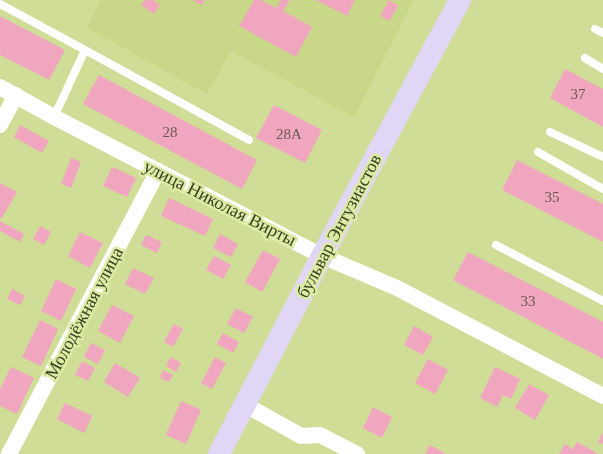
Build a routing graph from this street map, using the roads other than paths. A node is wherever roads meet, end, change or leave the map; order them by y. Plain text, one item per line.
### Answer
1 (460, 0) edge
2 (0, 4) edge
3 (595, 29) dead end
4 (603, 33) edge
5 (85, 50) junction
6 (585, 58) dead end
7 (603, 68) edge
8 (0, 87) edge
9 (16, 96) junction
10 (54, 117) junction
11 (0, 125) edge
12 (550, 132) dead end
13 (249, 140) dead end
14 (538, 152) dead end
15 (603, 157) edge
16 (158, 171) junction
17 (603, 189) edge
18 (496, 245) dead end
19 (322, 256) junction
20 (603, 300) edge
21 (603, 396) edge
22 (244, 404) junction
23 (9, 454) edge
24 (219, 454) edge
25 (357, 454) edge

1 - 19 main road, бульвар Энтузиастов
2 - 5 lane
3 - 4 lane
5 - 10 lane
5 - 13 lane
6 - 7 lane
8 - 9 street, улица Николая Вирты
9 - 10 street, улица Николая Вирты
9 - 11 street
10 - 16 street, улица Николая Вирты
12 - 15 lane
14 - 17 lane
16 - 19 street, улица Николая Вирты
16 - 23 street, Молодёжная улица
18 - 20 lane
19 - 21 street, улица Николая Вирты
19 - 22 main road, бульвар Энтузиастов
22 - 24 main road, бульвар Энтузиастов
22 - 25 street

